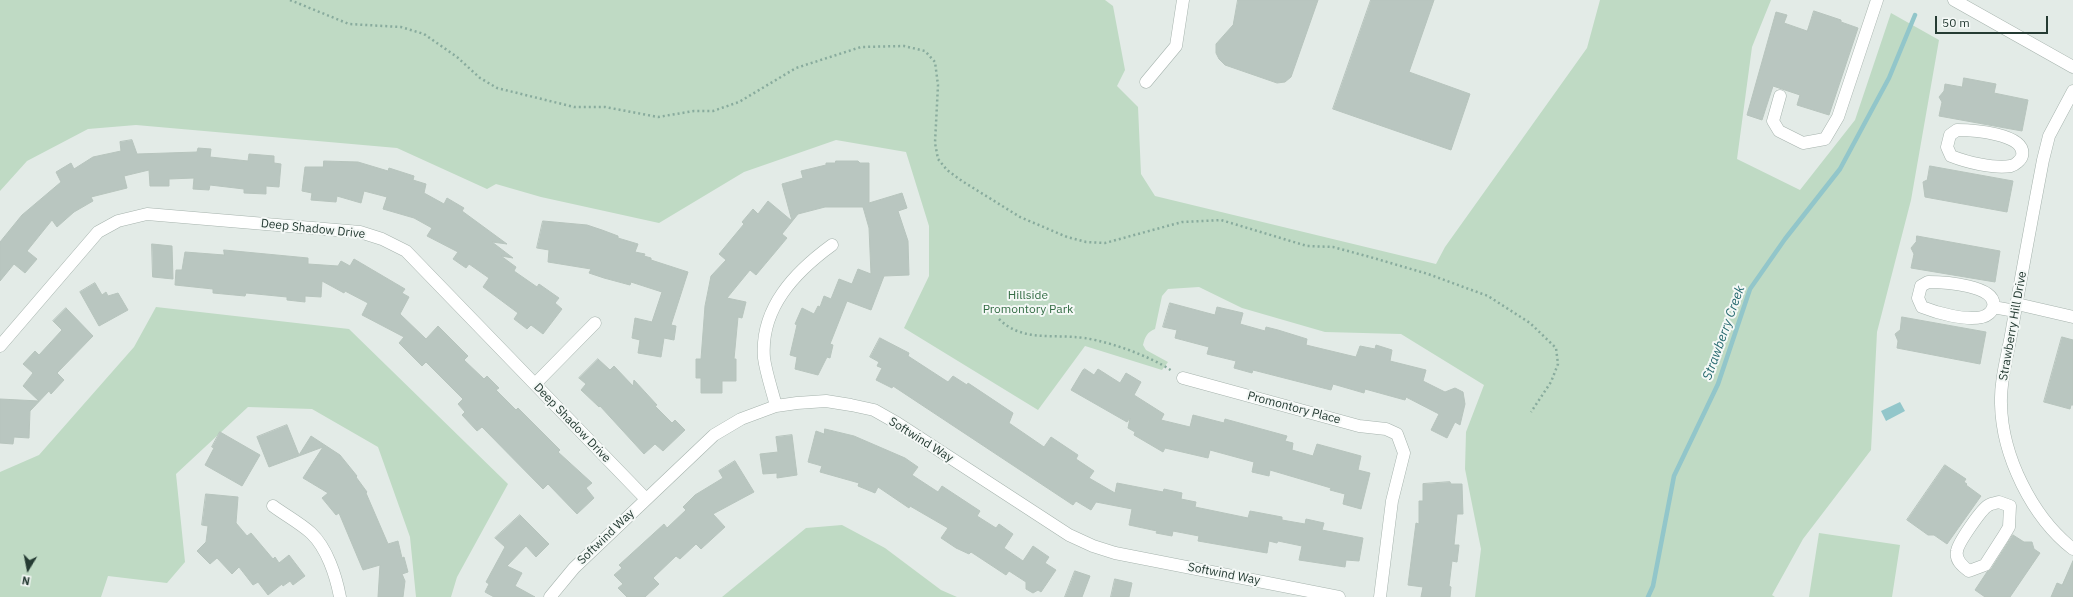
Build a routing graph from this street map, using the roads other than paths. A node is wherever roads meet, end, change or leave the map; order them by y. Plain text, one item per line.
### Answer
1 (1183, 0) edge
2 (1877, 0) edge
3 (1954, 0) edge
4 (2073, 66) edge
5 (1146, 82) dead end
6 (2073, 91) edge
7 (1780, 96) dead end
8 (2022, 156) junction
9 (2043, 160) junction
10 (832, 245) dead end
11 (1993, 307) junction
12 (2016, 308) junction
13 (2073, 317) edge
14 (596, 323) dead end
15 (0, 346) edge
16 (1183, 378) road end
17 (535, 384) junction
18 (776, 406) junction
19 (2027, 493) junction
20 (646, 499) junction
21 (273, 506) dead end
22 (2010, 506) junction
23 (2073, 549) edge
24 (340, 597) edge
25 (550, 597) edge
26 (1339, 597) edge
27 (1380, 597) edge

1 - 5 street
2 - 7 street
3 - 4 street
6 - 9 street, Strawberry Hill Drive
8 - 8 street
8 - 9 street
9 - 12 street, Strawberry Hill Drive
10 - 18 street
11 - 11 street
11 - 12 street
12 - 13 street
12 - 19 street, Strawberry Hill Drive
14 - 17 street
15 - 17 street, Deep Shadow Drive
16 - 27 street, Promontory Place
17 - 20 street, Deep Shadow Drive
18 - 20 street, Softwind Way
18 - 26 street, Softwind Way
19 - 22 street
19 - 23 street, Strawberry Hill Drive
20 - 25 street, Softwind Way
21 - 24 street
22 - 22 street

